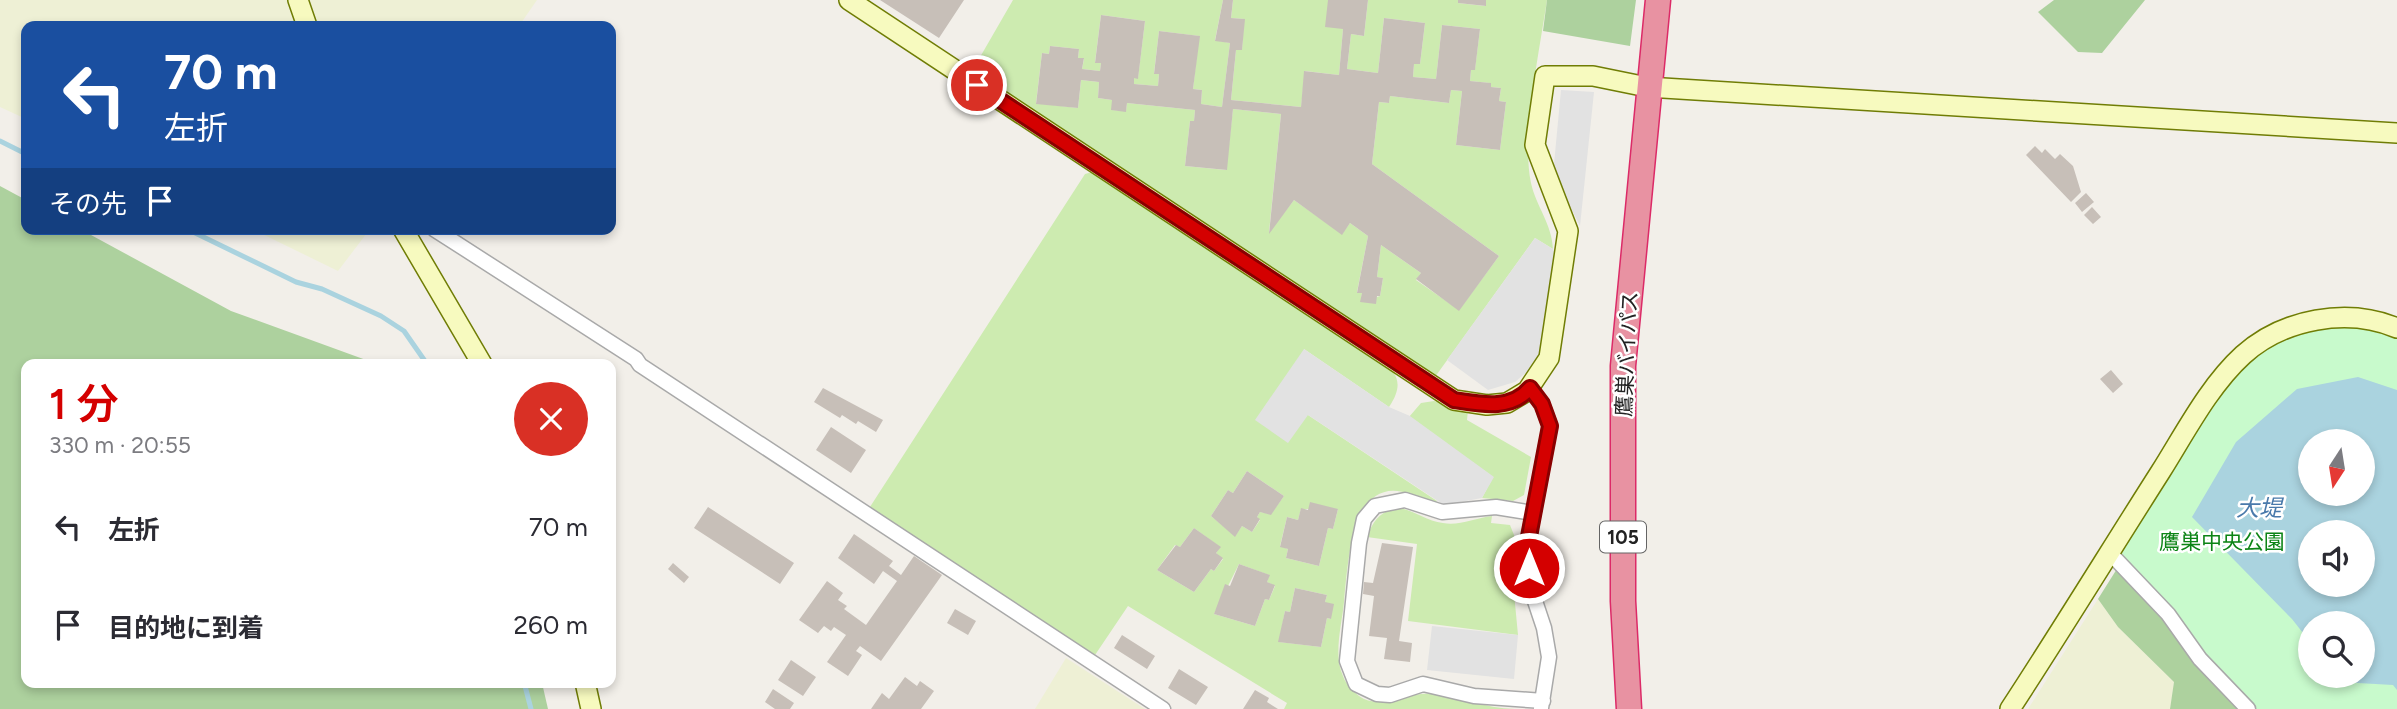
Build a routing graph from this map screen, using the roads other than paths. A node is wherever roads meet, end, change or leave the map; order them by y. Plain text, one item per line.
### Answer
1 (298, 0) edge
2 (849, 0) edge
3 (1658, 0) edge
4 (305, 21) edge
5 (1647, 87) junction
6 (2397, 133) edge
7 (407, 235) edge
8 (443, 235) edge
9 (2397, 328) edge
10 (479, 359) edge
11 (1530, 388) junction
12 (1533, 513) junction
13 (2109, 552) junction
14 (586, 688) edge
15 (1542, 705) edge
16 (591, 709) edge
17 (1163, 709) edge
18 (1629, 709) edge
19 (2010, 709) edge
20 (2248, 709) edge

1 - 4 street
2 - 11 street
3 - 5 highway, 鷹巣バイパス / 105
5 - 6 street
5 - 11 street
5 - 18 highway, 鷹巣バイパス / 105
7 - 10 street
8 - 17 street
9 - 13 street
11 - 12 street
12 - 15 street
12 - 15 street
13 - 19 street
13 - 20 street
14 - 16 street

